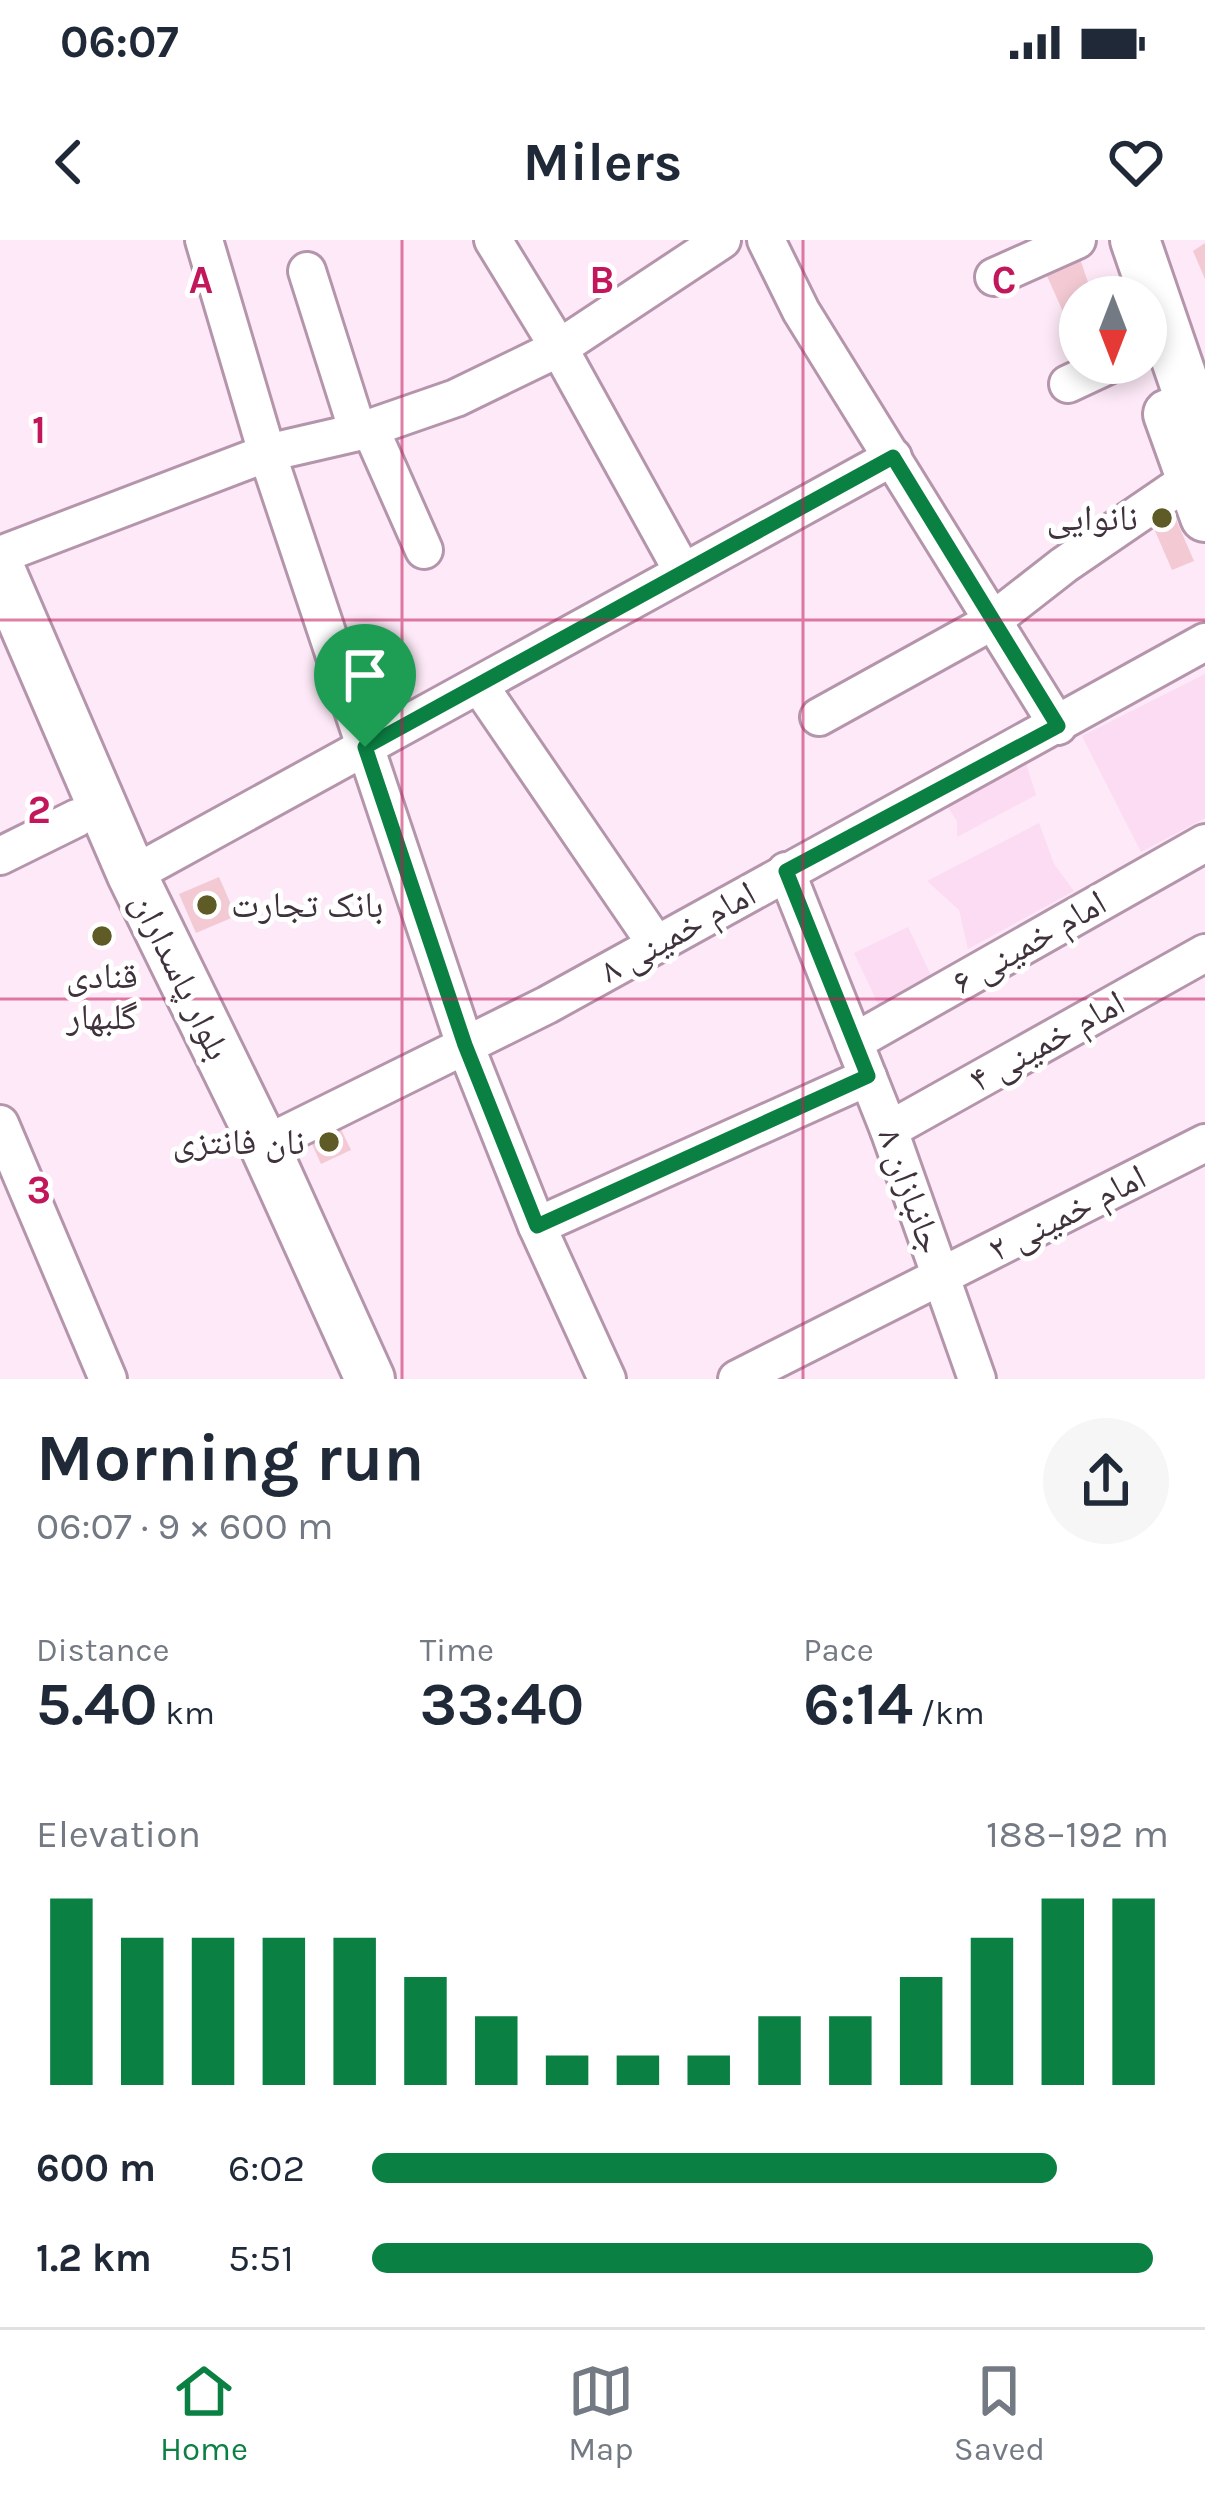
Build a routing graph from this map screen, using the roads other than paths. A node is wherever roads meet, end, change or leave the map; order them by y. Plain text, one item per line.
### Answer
1 (204, 240) edge
2 (493, 240) edge
3 (722, 240) edge
4 (766, 240) edge
5 (1077, 240) edge
6 (1107, 240) edge
7 (1135, 240) edge
8 (307, 271) dead end
9 (1119, 276) edge
10 (994, 277) dead end
11 (559, 349) junction
12 (1159, 384) edge
13 (364, 430) junction
14 (267, 453) junction
15 (893, 457) junction
16 (1200, 480) edge
17 (424, 550) dead end
18 (0, 555) edge
19 (0, 569) edge
20 (683, 572) junction
21 (992, 622) junction
22 (0, 631) edge
23 (1205, 642) edge
24 (478, 685) junction
25 (819, 717) dead end
26 (1058, 726) junction
27 (365, 747) junction
28 (77, 818) junction
29 (1205, 843) edge
30 (0, 856) edge
31 (786, 871) junction
32 (132, 874) junction
33 (656, 944) junction
34 (1205, 953) edge
35 (854, 1042) junction
36 (465, 1045) junction
37 (868, 1076) junction
38 (889, 1130) junction
39 (4, 1143) edge
40 (1205, 1143) edge
41 (264, 1145) junction
42 (537, 1226) junction
43 (286, 1233) junction
44 (942, 1276) junction
45 (108, 1379) edge
46 (334, 1379) edge
47 (370, 1379) edge
48 (607, 1379) edge
49 (736, 1379) edge
50 (976, 1379) edge

1 - 14 street
2 - 11 street
3 - 11 street
4 - 15 street
5 - 10 street
6 - 9 main road
7 - 16 main road
8 - 13 street
11 - 13 street
11 - 20 street
12 - 16 main road
13 - 14 street
13 - 17 street
14 - 18 street
14 - 27 street
15 - 20 street
15 - 21 street
16 - 21 street
19 - 32 main road, بلوار پاسداران
20 - 24 street
21 - 25 street
21 - 26 street
22 - 28 main road, بلوار پاسداران
23 - 26 street, امام خمینی ۸
24 - 27 street
24 - 33 street
26 - 31 street, امام خمینی ۸
27 - 32 street
27 - 36 street
28 - 30 street
28 - 43 main road, بلوار پاسداران
29 - 35 street, امام خمینی ۶
31 - 33 street, امام خمینی ۸
31 - 35 street, جانبازان ۸
32 - 41 main road, بلوار پاسداران
33 - 36 street, امام خمینی ۸
34 - 38 street, امام خمینی ۴
35 - 37 street, جانبازان ۸
36 - 41 street, امام خمینی ۸
36 - 42 street
37 - 38 street, جانبازان ۸
37 - 42 street
38 - 44 street, جانبازان ۸
39 - 45 street
40 - 44 street, امام خمینی ۲
41 - 43 main road, بلوار پاسداران
42 - 48 street
43 - 46 main road, بلوار پاسداران
43 - 47 main road, بلوار پاسداران
44 - 49 street, امام خمینی ۲
44 - 50 street, جانبازان ۸

